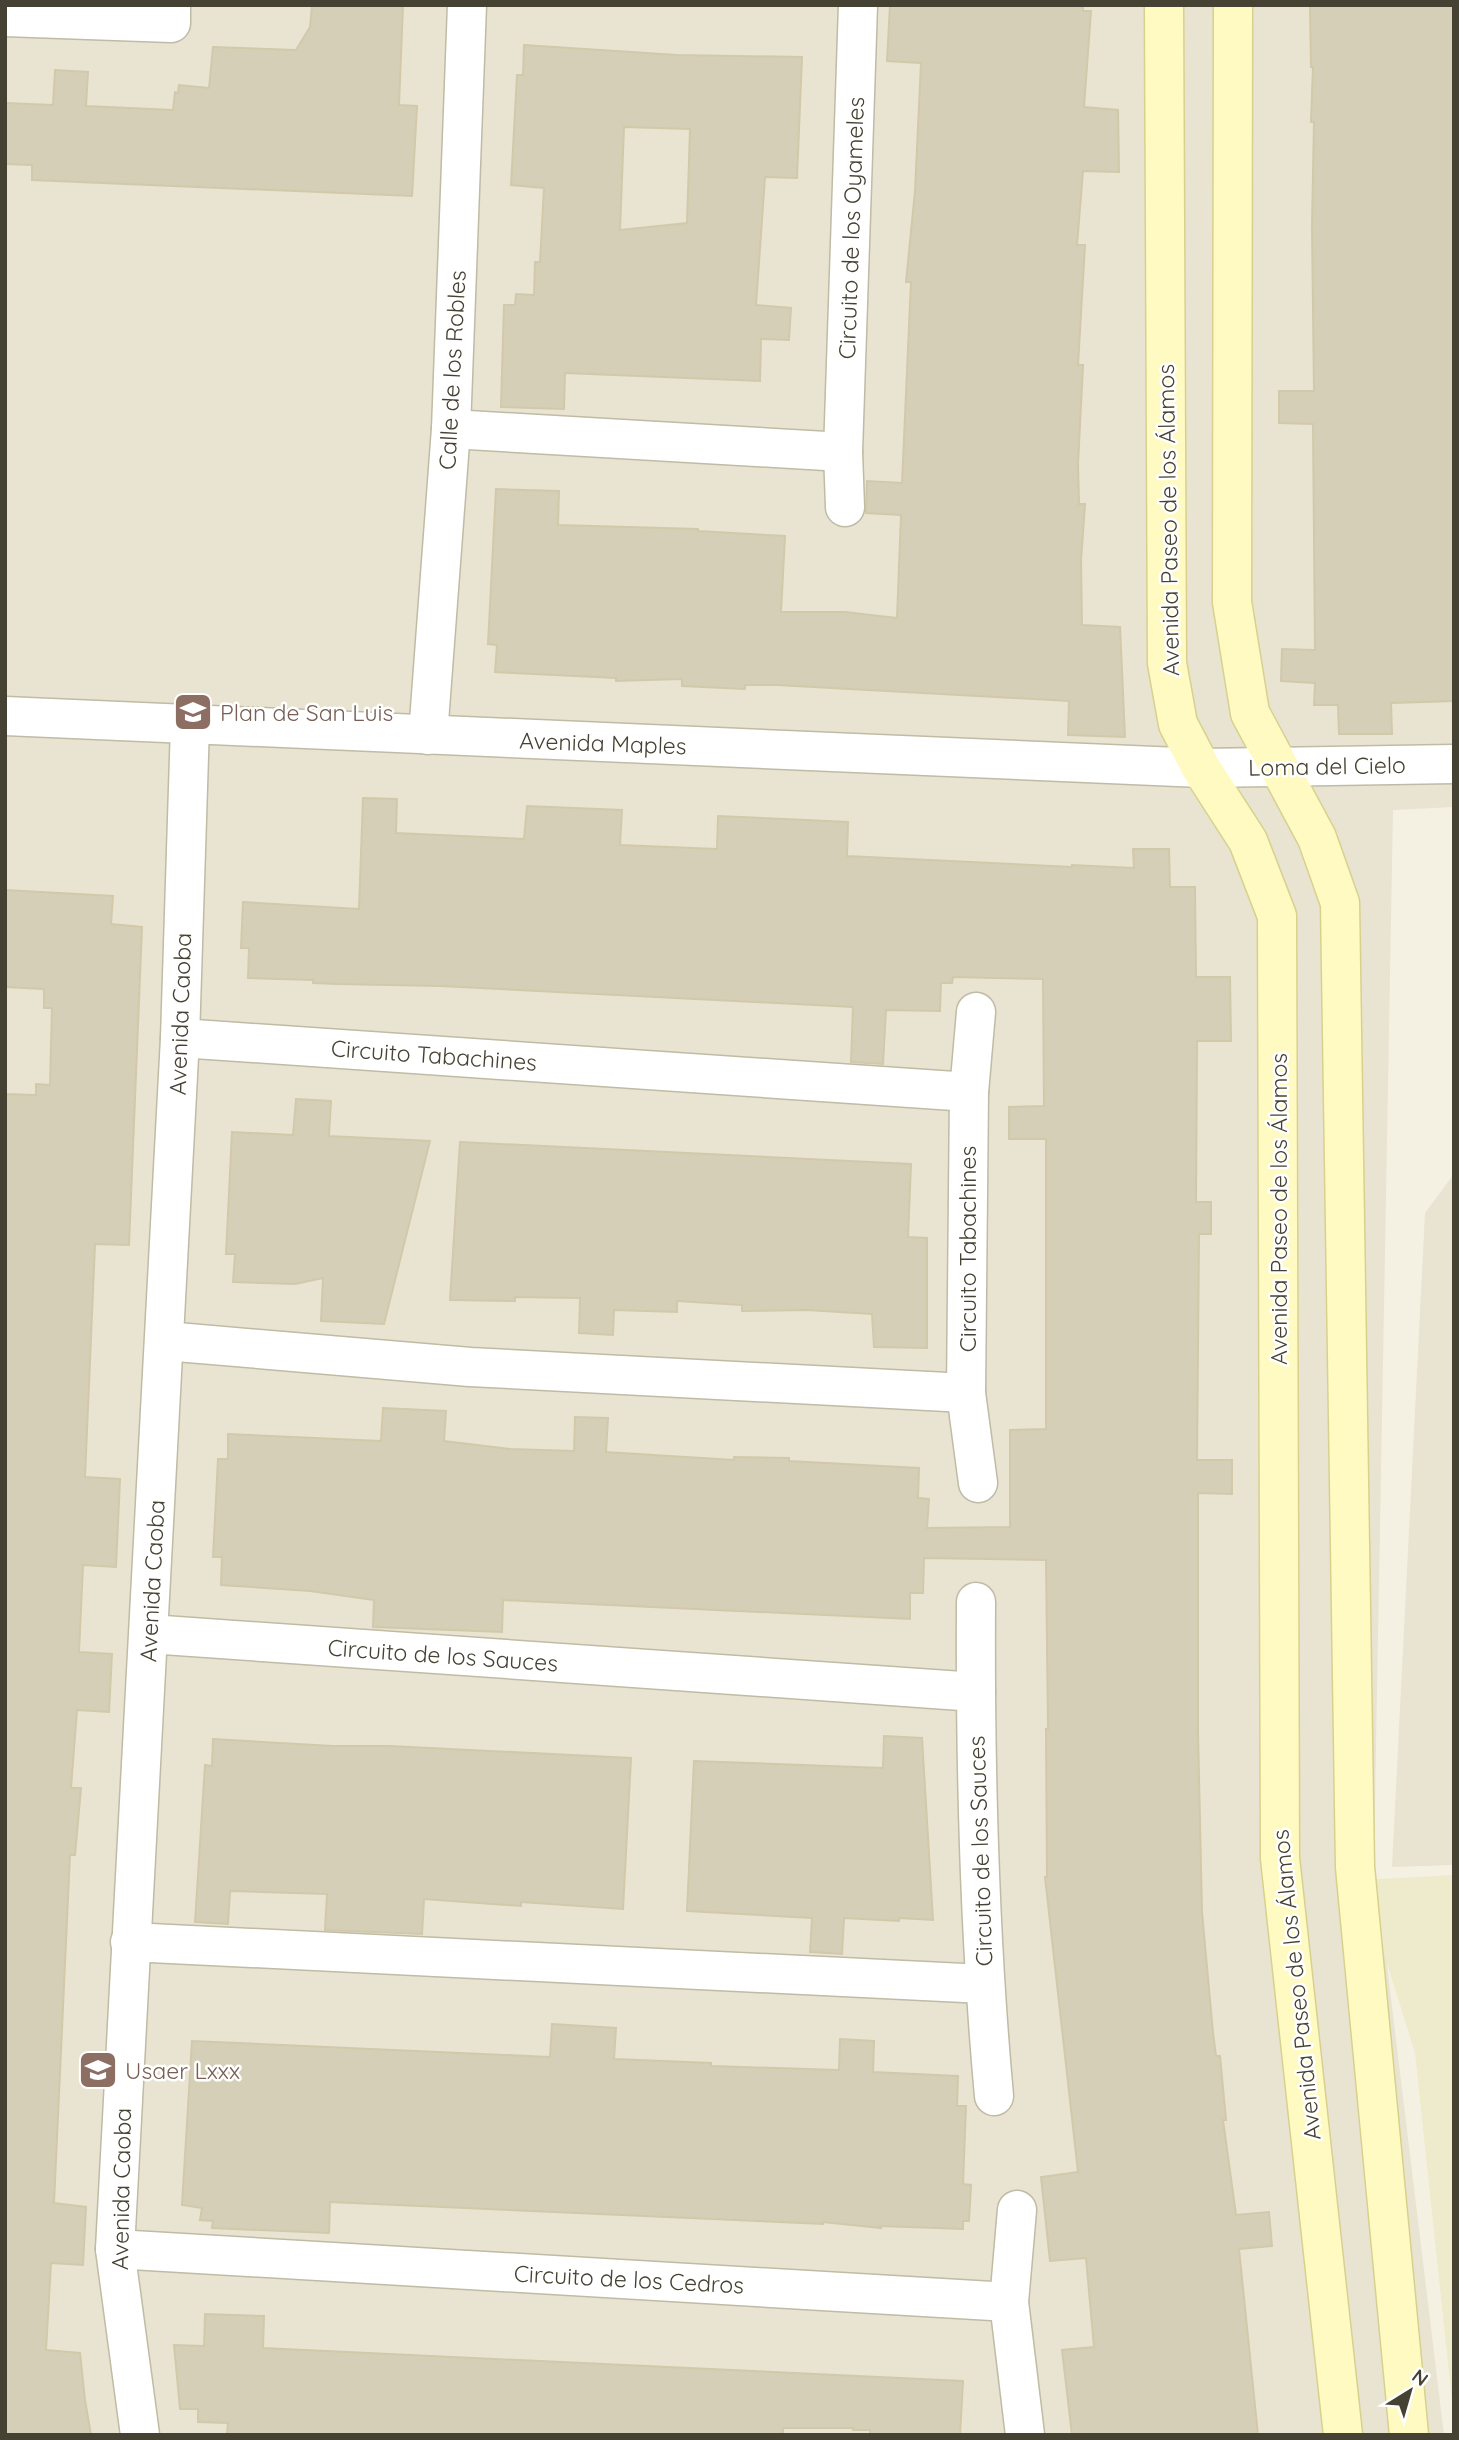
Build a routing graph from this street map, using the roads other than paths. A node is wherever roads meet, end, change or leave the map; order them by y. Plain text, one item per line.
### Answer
1 (171, 5) edge
2 (467, 5) edge
3 (858, 5) edge
4 (1164, 5) edge
5 (1233, 5) edge
6 (5, 17) edge
7 (450, 429) junction
8 (843, 452) junction
9 (845, 507) dead end
10 (5, 716) edge
11 (190, 724) junction
12 (428, 735) junction
13 (1454, 764) edge
14 (1280, 767) junction
15 (1201, 768) junction
16 (975, 1012) dead end
17 (180, 1038) junction
18 (968, 1092) junction
19 (165, 1341) junction
20 (966, 1393) junction
21 (978, 1483) dead end
22 (976, 1602) dead end
23 (149, 1634) junction
24 (976, 1692) junction
25 (130, 1942) junction
26 (984, 1984) junction
27 (994, 2096) dead end
28 (1017, 2210) dead end
29 (115, 2249) junction
30 (1009, 2302) junction
31 (140, 2435) edge
32 (1025, 2435) edge
33 (1343, 2435) edge
34 (1409, 2435) edge

1 - 6 street
2 - 7 street, Calle de los Robles
3 - 8 street, Circuito de los Oyameles
4 - 15 street, Avenida Paseo de los Álamos
5 - 14 street
7 - 8 street
7 - 12 street, Calle de los Robles
8 - 9 street, Circuito de los Oyameles
10 - 11 street, Avenida Maples
11 - 12 street, Avenida Maples
11 - 17 street, Avenida Caoba
12 - 15 street, Avenida Maples
13 - 14 street, Loma del Cielo
14 - 15 street, Loma del Cielo
14 - 34 street
15 - 33 street, Avenida Paseo de los Álamos
16 - 18 street
17 - 18 street, Circuito Tabachines
17 - 19 street, Avenida Caoba
18 - 20 street, Circuito Tabachines
19 - 20 street
19 - 23 street, Avenida Caoba
20 - 21 street, Circuito Tabachines
22 - 24 street
23 - 24 street, Circuito de los Sauces
23 - 25 street, Avenida Caoba
24 - 26 street, Circuito de los Sauces
25 - 26 street, Circuito de los Sauces
25 - 29 street, Avenida Caoba
26 - 27 street
28 - 30 street
29 - 30 street, Circuito de los Cedros
29 - 31 street, Avenida Caoba
30 - 32 street

